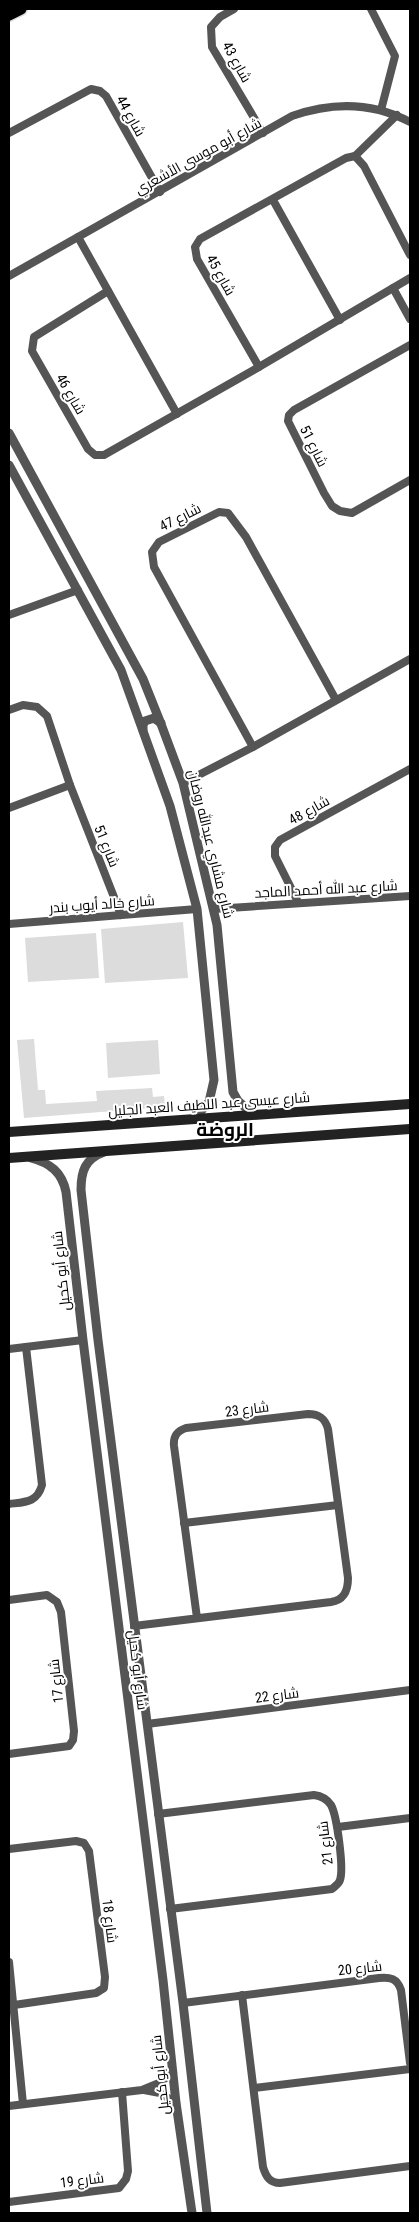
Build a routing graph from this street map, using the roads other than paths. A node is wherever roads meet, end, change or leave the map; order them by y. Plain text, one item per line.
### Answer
1 (21, 9) edge
2 (234, 9) edge
3 (371, 9) edge
4 (9, 15) edge
5 (381, 110) junction
6 (398, 115) junction
7 (410, 122) edge
8 (9, 134) edge
9 (263, 134) junction
10 (356, 156) junction
11 (160, 192) junction
12 (273, 200) junction
13 (78, 237) junction
14 (410, 255) edge
15 (9, 276) edge
16 (410, 278) edge
17 (393, 288) junction
18 (108, 291) junction
19 (410, 319) edge
20 (340, 320) junction
21 (410, 344) edge
22 (259, 367) junction
23 (177, 414) junction
24 (9, 433) edge
25 (12, 446) edge
26 (9, 465) edge
27 (410, 480) edge
28 (78, 590) junction
29 (9, 615) edge
30 (410, 659) edge
31 (336, 700) junction
32 (152, 702) junction
33 (134, 707) junction
34 (9, 710) edge
35 (162, 724) junction
36 (143, 730) junction
37 (254, 747) junction
38 (410, 770) edge
39 (183, 783) junction
40 (70, 785) junction
41 (9, 808) edge
42 (410, 896) edge
43 (298, 902) junction
44 (198, 909) junction
45 (214, 909) junction
46 (122, 916) junction
47 (9, 924) edge
48 (224, 1004) junction
49 (207, 1007) junction
50 (410, 1104) edge
51 (253, 1114) junction
52 (194, 1119) junction
53 (410, 1129) edge
54 (9, 1132) edge
55 (109, 1150) junction
56 (20, 1157) junction
57 (9, 1158) edge
58 (82, 1198) junction
59 (67, 1200) junction
60 (83, 1340) junction
61 (26, 1347) junction
62 (9, 1349) edge
63 (9, 1504) edge
64 (338, 1505) junction
65 (120, 1516) junction
66 (106, 1518) junction
67 (184, 1523) junction
68 (122, 1537) junction
69 (108, 1538) junction
70 (9, 1600) edge
71 (197, 1618) junction
72 (134, 1626) junction
73 (410, 1690) edge
74 (147, 1724) junction
75 (9, 1754) edge
76 (152, 1768) junction
77 (137, 1770) junction
78 (155, 1789) junction
79 (140, 1790) junction
80 (158, 1814) junction
81 (410, 1818) edge
82 (338, 1827) junction
83 (9, 1849) edge
84 (170, 1909) junction
85 (176, 1957) junction
86 (161, 1961) junction
87 (9, 1962) edge
88 (179, 1976) junction
89 (163, 1980) junction
90 (242, 1995) junction
91 (183, 2003) junction
92 (14, 2005) junction
93 (410, 2063) edge
94 (410, 2069) edge
95 (173, 2072) junction
96 (254, 2088) junction
97 (142, 2090) junction
98 (122, 2092) junction
99 (176, 2103) junction
100 (23, 2104) junction
101 (9, 2106) edge
102 (410, 2166) edge
103 (9, 2202) edge
104 (192, 2213) edge
105 (207, 2213) edge

1 - 4 main road
2 - 9 street, شارع 43
3 - 5 street
5 - 6 street, شارع أبو موسى الأشعري
5 - 9 street, شارع أبو موسى الأشعري
6 - 7 street, شارع أبو موسى الأشعري
6 - 10 street, شارع 45
8 - 11 street, شارع 44
9 - 11 street, شارع أبو موسى الأشعري
10 - 12 street, شارع 45
10 - 14 street
11 - 13 street, شارع أبو موسى الأشعري
12 - 20 street
12 - 22 street, شارع 45
13 - 15 street, شارع أبو موسى الأشعري
13 - 18 street
16 - 17 street, شارع 46
17 - 19 street
17 - 20 street, شارع 46
18 - 23 street
18 - 23 street, شارع 46
20 - 22 street, شارع 46
21 - 27 street, شارع 51
22 - 23 street, شارع 46
24 - 25 street, شارع مشاري عبدالله روضان
25 - 32 street, شارع مشاري عبدالله روضان
26 - 28 street, شارع مشاري عبدالله روضان
28 - 29 street
28 - 33 street, شارع مشاري عبدالله روضان
30 - 31 street
31 - 37 street
31 - 37 street, شارع 47
32 - 33 street
32 - 35 street, شارع مشاري عبدالله روضان
33 - 36 street, شارع مشاري عبدالله روضان
34 - 40 street, شارع 51
35 - 36 street
35 - 39 street, شارع مشاري عبدالله روضان
36 - 44 street, شارع مشاري عبدالله روضان
37 - 39 street
38 - 43 street, شارع 48
39 - 45 street, شارع مشاري عبدالله روضان
40 - 41 street
40 - 46 street, شارع 51
42 - 43 street, شارع عبد الله أحمد الماجد
43 - 45 street, شارع عبد الله أحمد الماجد
44 - 46 street, شارع خالد أيوب بندر
44 - 49 street, شارع مشاري عبدالله روضان
45 - 48 street, شارع مشاري عبدالله روضان
46 - 47 street, شارع خالد أيوب بندر
48 - 49 street
48 - 51 street, شارع مشاري عبدالله روضان
49 - 52 street, شارع مشاري عبدالله روضان
50 - 51 main road, شارع عيسى عبد اللطيف العبد الجليل
51 - 52 main road, شارع عيسى عبد اللطيف العبد الجليل
52 - 54 main road, شارع عيسى عبد اللطيف العبد الجليل
53 - 55 main road
55 - 56 main road
55 - 58 street, شارع أبو كحيل
56 - 57 main road
56 - 59 street, شارع أبو كحيل
58 - 59 street
58 - 65 street, شارع أبو كحيل
59 - 60 street, شارع أبو كحيل
60 - 61 street
60 - 66 street, شارع أبو كحيل
61 - 62 street
61 - 63 street
64 - 67 street
64 - 67 street, شارع 23
64 - 71 street, شارع 23
65 - 66 street
65 - 68 street, شارع أبو كحيل
66 - 69 street, شارع أبو كحيل
67 - 71 street, شارع 23
68 - 69 street
68 - 72 street, شارع أبو كحيل
69 - 77 street, شارع أبو كحيل
70 - 75 street, شارع 17
71 - 72 street, شارع 23
72 - 74 street, شارع أبو كحيل
73 - 74 street, شارع 22
74 - 76 street, شارع أبو كحيل
76 - 77 street
76 - 78 street, شارع أبو كحيل
77 - 79 street, شارع أبو كحيل
78 - 79 street
78 - 80 street, شارع أبو كحيل
79 - 86 street, شارع أبو كحيل
80 - 82 street, شارع 21
80 - 84 street, شارع أبو كحيل
81 - 82 street
82 - 84 street, شارع 21
83 - 92 street, شارع 18
84 - 85 street, شارع أبو كحيل
85 - 86 street
85 - 88 street, شارع أبو كحيل
86 - 89 street, شارع أبو كحيل
87 - 92 street
88 - 89 street
88 - 91 street, شارع أبو كحيل
89 - 95 street, شارع أبو كحيل
90 - 91 street, شارع 20
90 - 93 street, شارع 20
90 - 96 street
91 - 105 street, شارع أبو كحيل
92 - 100 street
94 - 96 street
95 - 97 street
95 - 99 street, شارع أبو كحيل
96 - 102 street
97 - 98 street
97 - 99 street
98 - 100 street
98 - 103 street, شارع 19
99 - 104 street, شارع أبو كحيل
100 - 101 street

